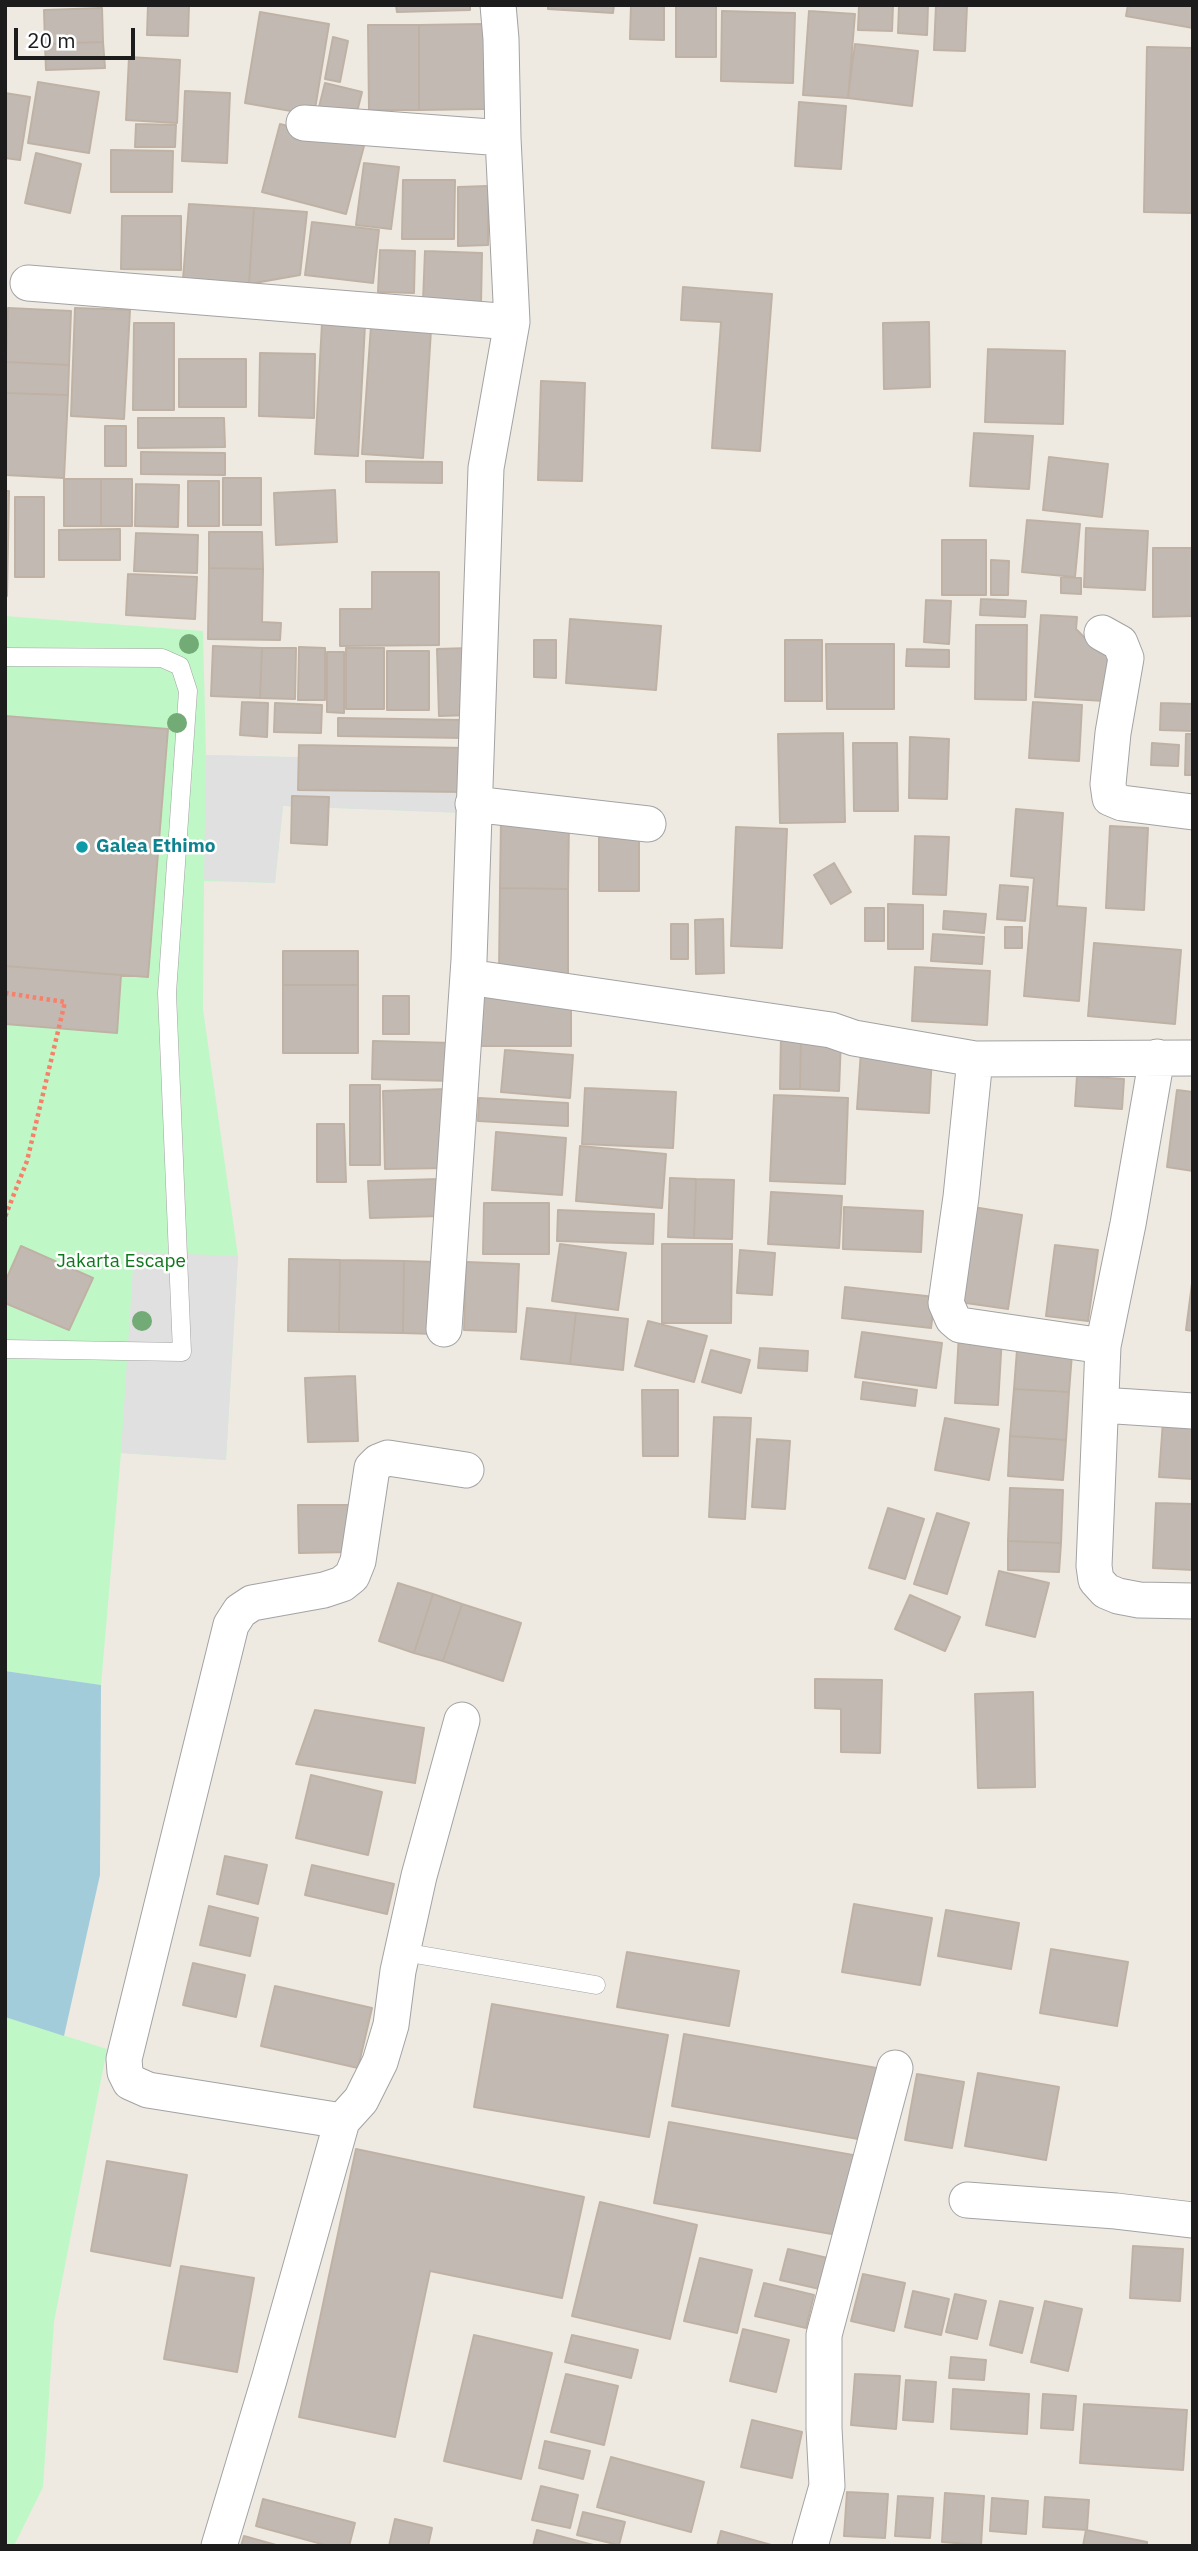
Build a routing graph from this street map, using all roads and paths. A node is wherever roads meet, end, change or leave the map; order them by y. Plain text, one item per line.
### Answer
1 (498, 5) edge
2 (304, 122) dead end
3 (503, 138) junction
4 (28, 283) dead end
5 (512, 322) junction
6 (1102, 634) dead end
7 (5, 657) edge
8 (473, 804) junction
9 (1193, 812) edge
10 (648, 824) dead end
11 (468, 977) junction
12 (5, 993) edge
13 (1157, 1057) junction
14 (1193, 1058) edge
15 (975, 1059) junction
16 (5, 1217) edge
17 (443, 1329) dead end
18 (1103, 1346) junction
19 (5, 1349) edge
20 (1101, 1405) junction
21 (1193, 1411) edge
22 (466, 1470) dead end
23 (1193, 1601) edge
24 (462, 1720) dead end
25 (403, 1952) junction
26 (596, 1985) dead end
27 (895, 2068) dead end
28 (342, 2121) junction
29 (967, 2200) dead end
30 (1193, 2220) edge
31 (219, 2546) edge
32 (810, 2546) edge

1 - 3 street
2 - 3 street
3 - 5 street
4 - 5 street
5 - 8 street
6 - 9 street
7 - 19 lane
8 - 10 street
8 - 11 street
11 - 15 street
11 - 17 street
12 - 16 path
13 - 14 street
13 - 15 street
13 - 18 street
15 - 18 street
18 - 20 street
20 - 21 street
20 - 23 street
22 - 28 street
24 - 25 street
25 - 26 lane
25 - 28 street
27 - 32 street
28 - 31 street
29 - 30 street

